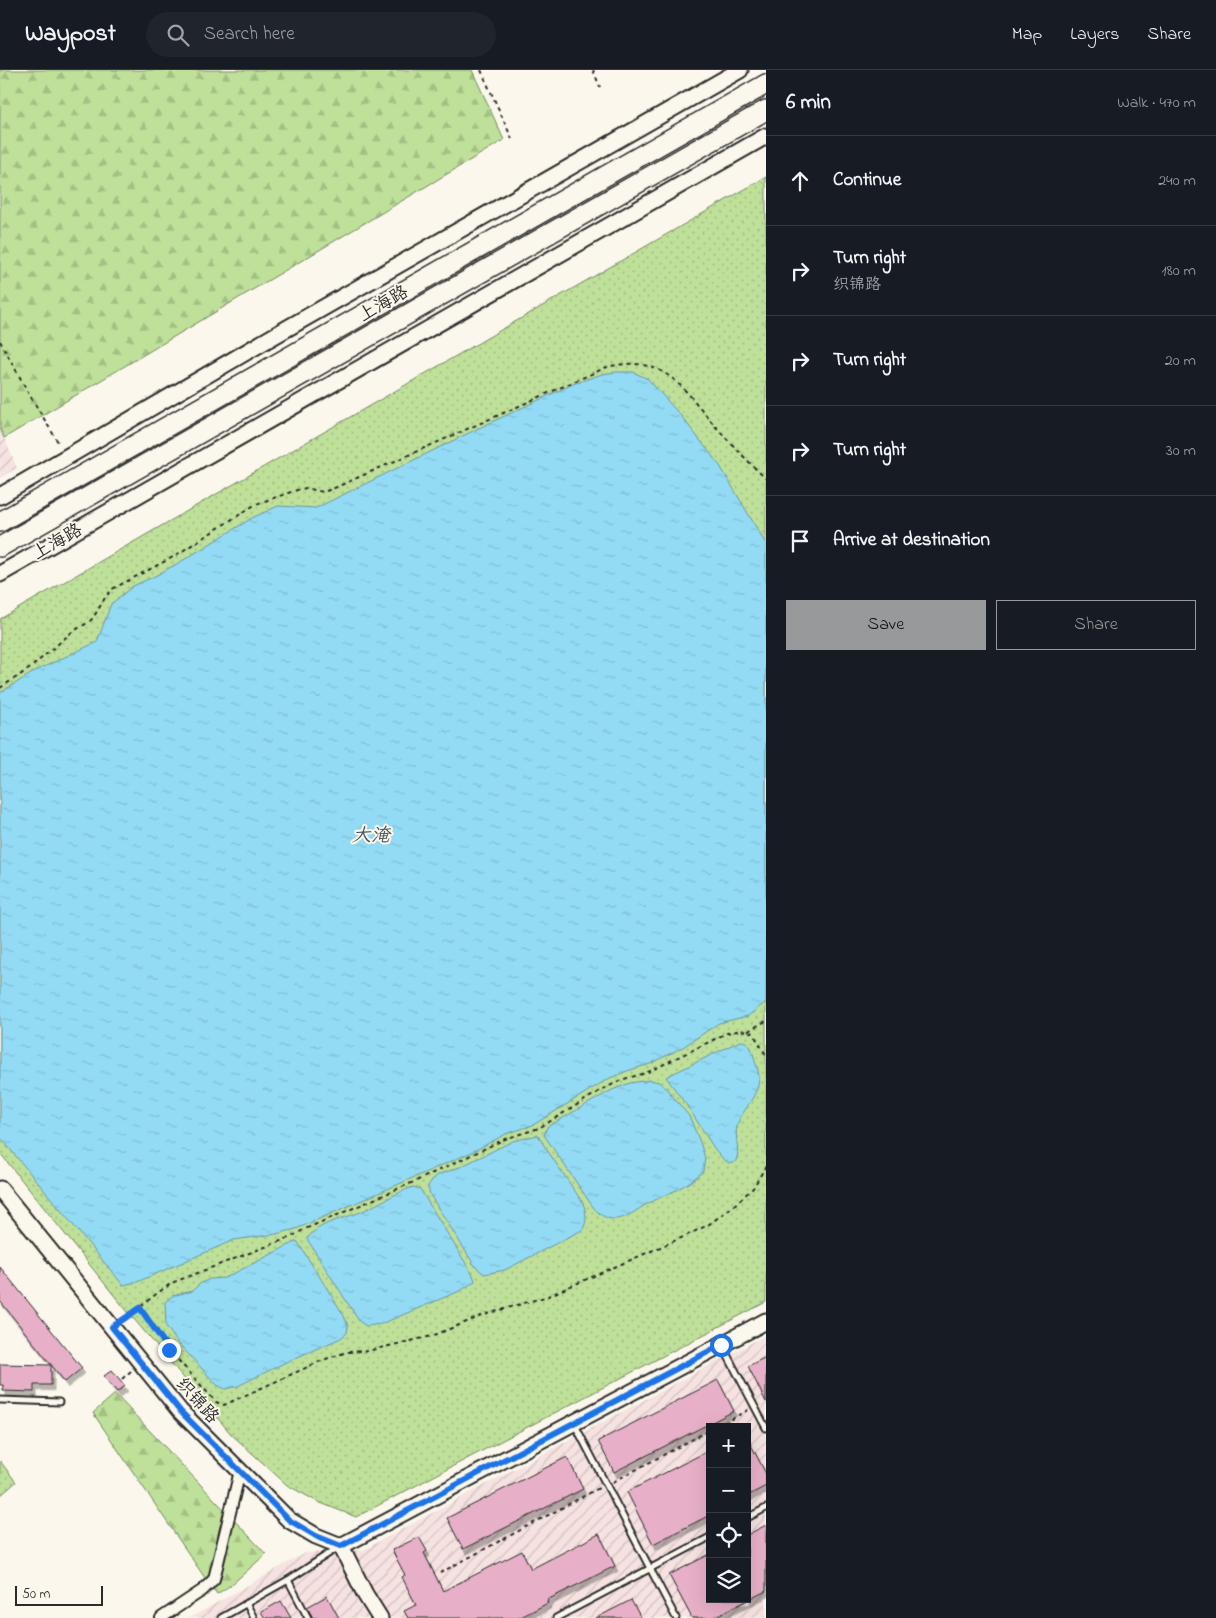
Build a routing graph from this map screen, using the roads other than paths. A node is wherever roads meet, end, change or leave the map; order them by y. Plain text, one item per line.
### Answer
1 (740, 70) edge
2 (766, 84) edge
3 (766, 110) edge
4 (766, 136) edge
5 (0, 496) edge
6 (0, 522) edge
7 (0, 547) edge
8 (0, 574) edge
9 (0, 1189) edge
10 (766, 1321) edge
11 (721, 1345) junction
12 (0, 1400) edge
13 (59, 1402) dead end
14 (574, 1423) junction
15 (766, 1428) edge
16 (240, 1471) junction
17 (766, 1508) edge
18 (751, 1516) edge
19 (706, 1539) edge
20 (341, 1546) junction
21 (650, 1568) junction
22 (288, 1580) junction
23 (246, 1604) junction
24 (161, 1618) edge
25 (221, 1618) edge
26 (254, 1618) edge
27 (308, 1618) edge
28 (380, 1618) edge
29 (556, 1618) edge
30 (676, 1618) edge

1 - 5 main road, 上海路
2 - 6 highway, 上海路
3 - 7 highway, 上海路
4 - 8 main road, 上海路
9 - 16 main road, 织锦路
10 - 11 main road
11 - 14 main road
11 - 15 lane
12 - 13 lane
14 - 20 main road
14 - 21 lane
16 - 20 main road, 织锦路
16 - 24 street
17 - 18 lane
19 - 21 lane
20 - 22 lane
20 - 28 main road
21 - 29 lane
21 - 30 lane
22 - 23 lane
22 - 27 lane
23 - 25 lane
23 - 26 lane

